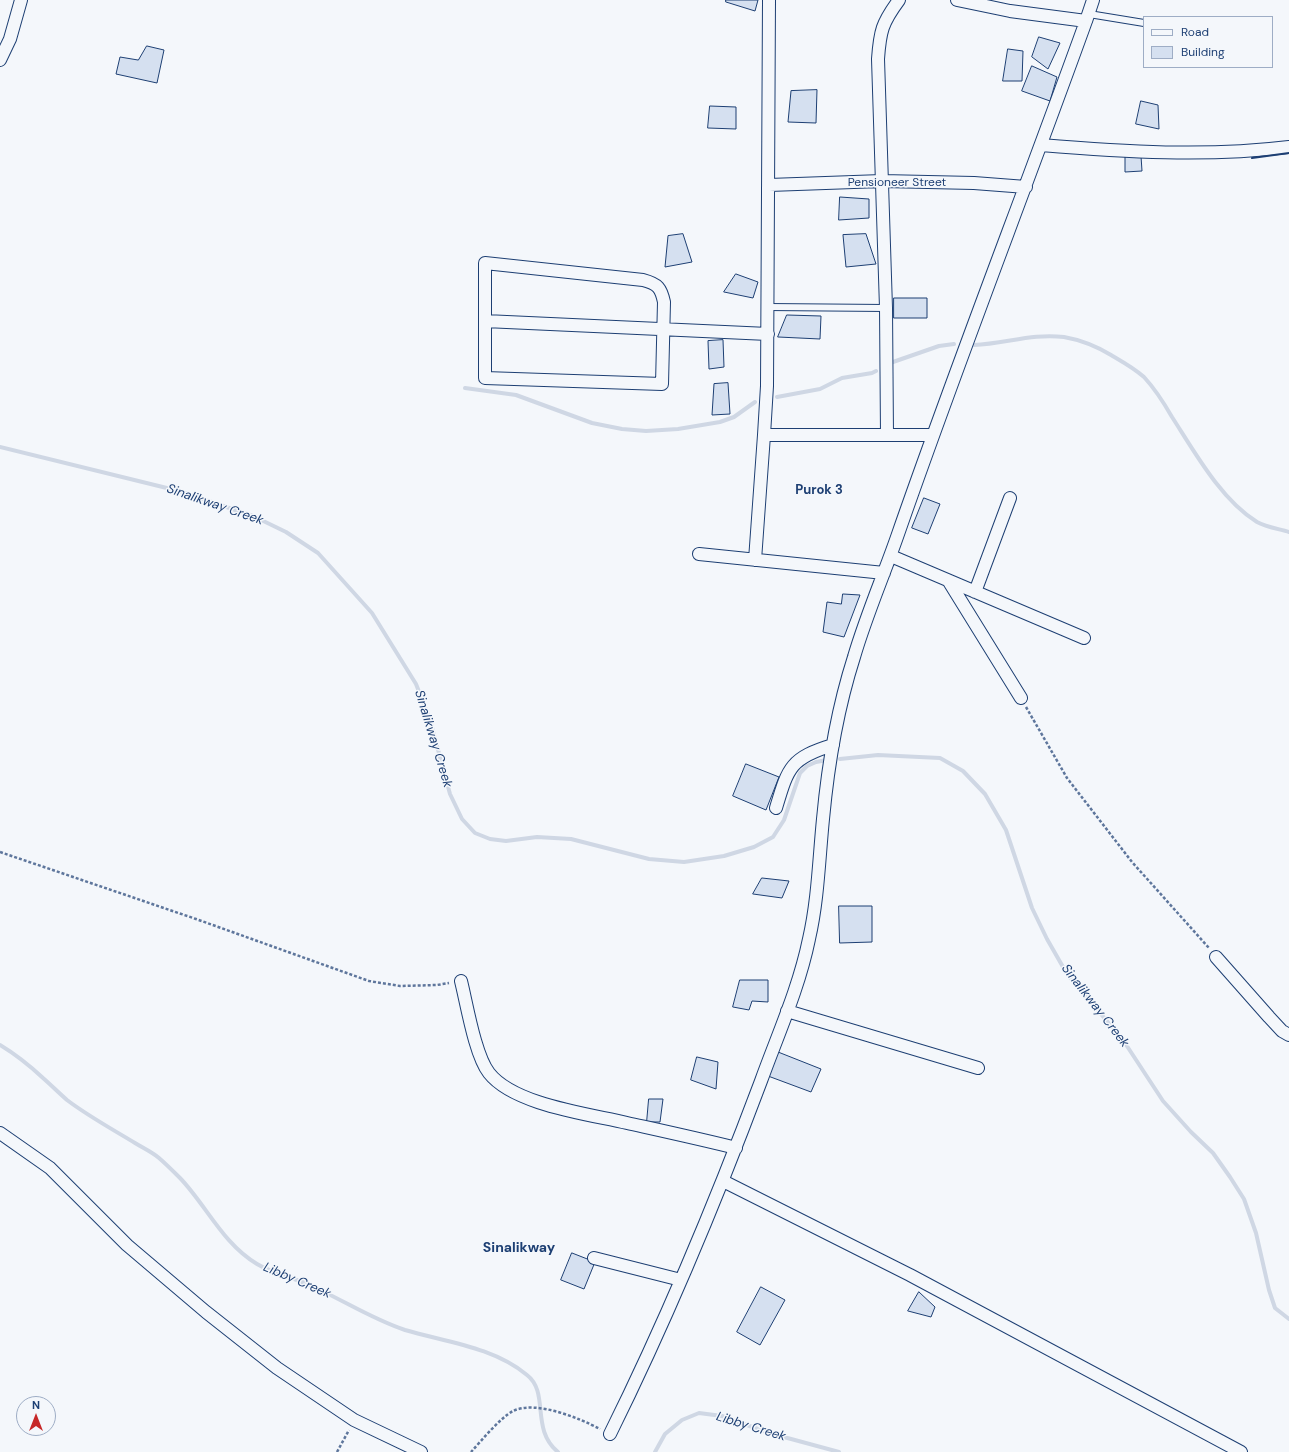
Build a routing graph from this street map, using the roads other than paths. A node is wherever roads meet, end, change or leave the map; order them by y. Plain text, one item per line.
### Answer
1 (21, 0) edge
2 (769, 0) edge
3 (899, 0) edge
4 (957, 0) edge
5 (1093, 0) edge
6 (1088, 17) junction
7 (1143, 23) edge
8 (0, 60) edge
9 (1041, 145) junction
10 (1289, 147) edge
11 (882, 181) junction
12 (769, 185) junction
13 (1026, 187) junction
14 (768, 307) junction
15 (886, 308) junction
16 (484, 321) junction
17 (664, 329) junction
18 (768, 334) junction
19 (764, 435) junction
20 (887, 435) junction
21 (932, 435) junction
22 (1010, 498) dead end
23 (699, 554) dead end
24 (890, 556) junction
25 (755, 560) junction
26 (884, 573) junction
27 (948, 580) junction
28 (975, 592) junction
29 (1084, 638) dead end
30 (1021, 698) road end
31 (833, 745) junction
32 (776, 808) dead end
33 (1216, 957) road end
34 (461, 981) road end
35 (787, 1011) junction
36 (1289, 1035) edge
37 (978, 1068) dead end
38 (0, 1132) edge
39 (736, 1148) junction
40 (723, 1181) junction
41 (594, 1258) dead end
42 (681, 1280) junction
43 (610, 1434) road end
44 (421, 1452) edge
45 (1241, 1452) edge

1 - 8 street
2 - 12 street
3 - 11 street
4 - 6 street
5 - 6 street
6 - 7 lane
6 - 9 street
9 - 10 street
9 - 13 street
11 - 12 street, Pensioneer Street
11 - 13 street, Pensioneer Street
11 - 15 street
12 - 14 street
13 - 21 street
14 - 15 lane
14 - 18 street
15 - 20 street
16 - 17 street
16 - 17 street
16 - 17 street
17 - 18 street
18 - 19 street
19 - 20 street
19 - 25 street
20 - 21 street
21 - 24 street
22 - 28 street
23 - 25 street
24 - 26 street
24 - 27 street
25 - 26 street
26 - 31 street
27 - 28 street
27 - 30 street
28 - 29 street
31 - 32 street
31 - 35 street
33 - 36 street
34 - 39 street
35 - 37 street
35 - 39 street
38 - 44 street
39 - 40 street
40 - 42 street
40 - 45 street
41 - 42 street
42 - 43 street

